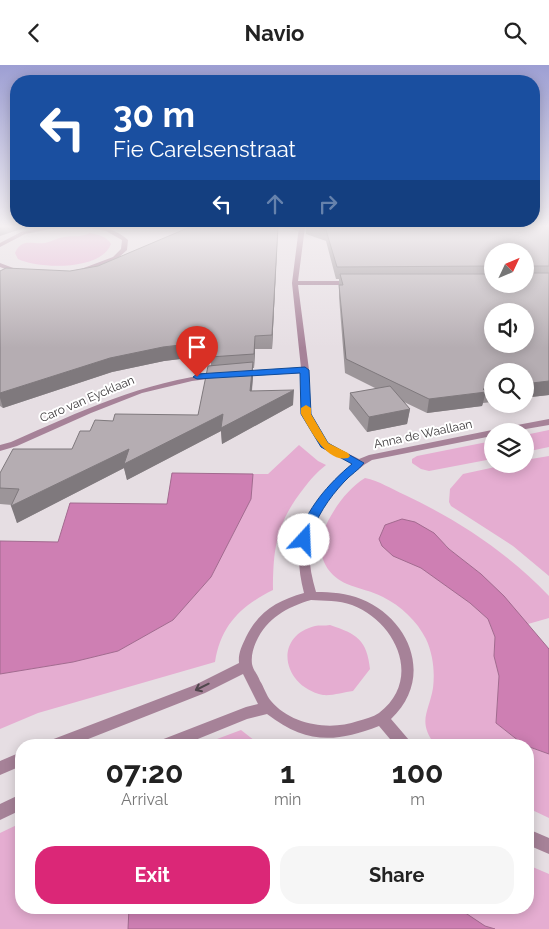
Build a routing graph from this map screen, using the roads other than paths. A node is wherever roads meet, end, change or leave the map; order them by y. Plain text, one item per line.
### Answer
1 (6, 267) edge
2 (94, 267) edge
3 (297, 267) edge
4 (74, 271) edge
5 (30, 273) edge
6 (295, 283) junction
7 (354, 283) edge
8 (305, 370) junction
9 (236, 374) edge
10 (226, 375) edge
11 (549, 422) edge
12 (534, 425) edge
13 (484, 435) edge
14 (0, 448) edge
15 (359, 463) junction
16 (311, 596) junction
17 (246, 665) junction
18 (268, 708) junction
19 (382, 719) junction
20 (71, 739) edge
21 (181, 739) edge
22 (399, 739) edge
23 (15, 762) edge
24 (0, 768) edge
25 (15, 805) edge
26 (0, 812) edge
27 (534, 840) edge
28 (549, 846) edge

1 - 5 street
2 - 4 street
3 - 6 street
6 - 7 street
6 - 8 street
8 - 9 street
8 - 15 street
10 - 14 street, Caro van Eycklaan
11 - 12 street
13 - 15 street, Anna de Waallaan
15 - 16 street
16 - 17 street
16 - 19 street
17 - 18 street
17 -> 20 street
18 - 19 street
18 - 21 street
19 - 22 street
23 - 24 street
25 - 26 street
27 - 28 street

